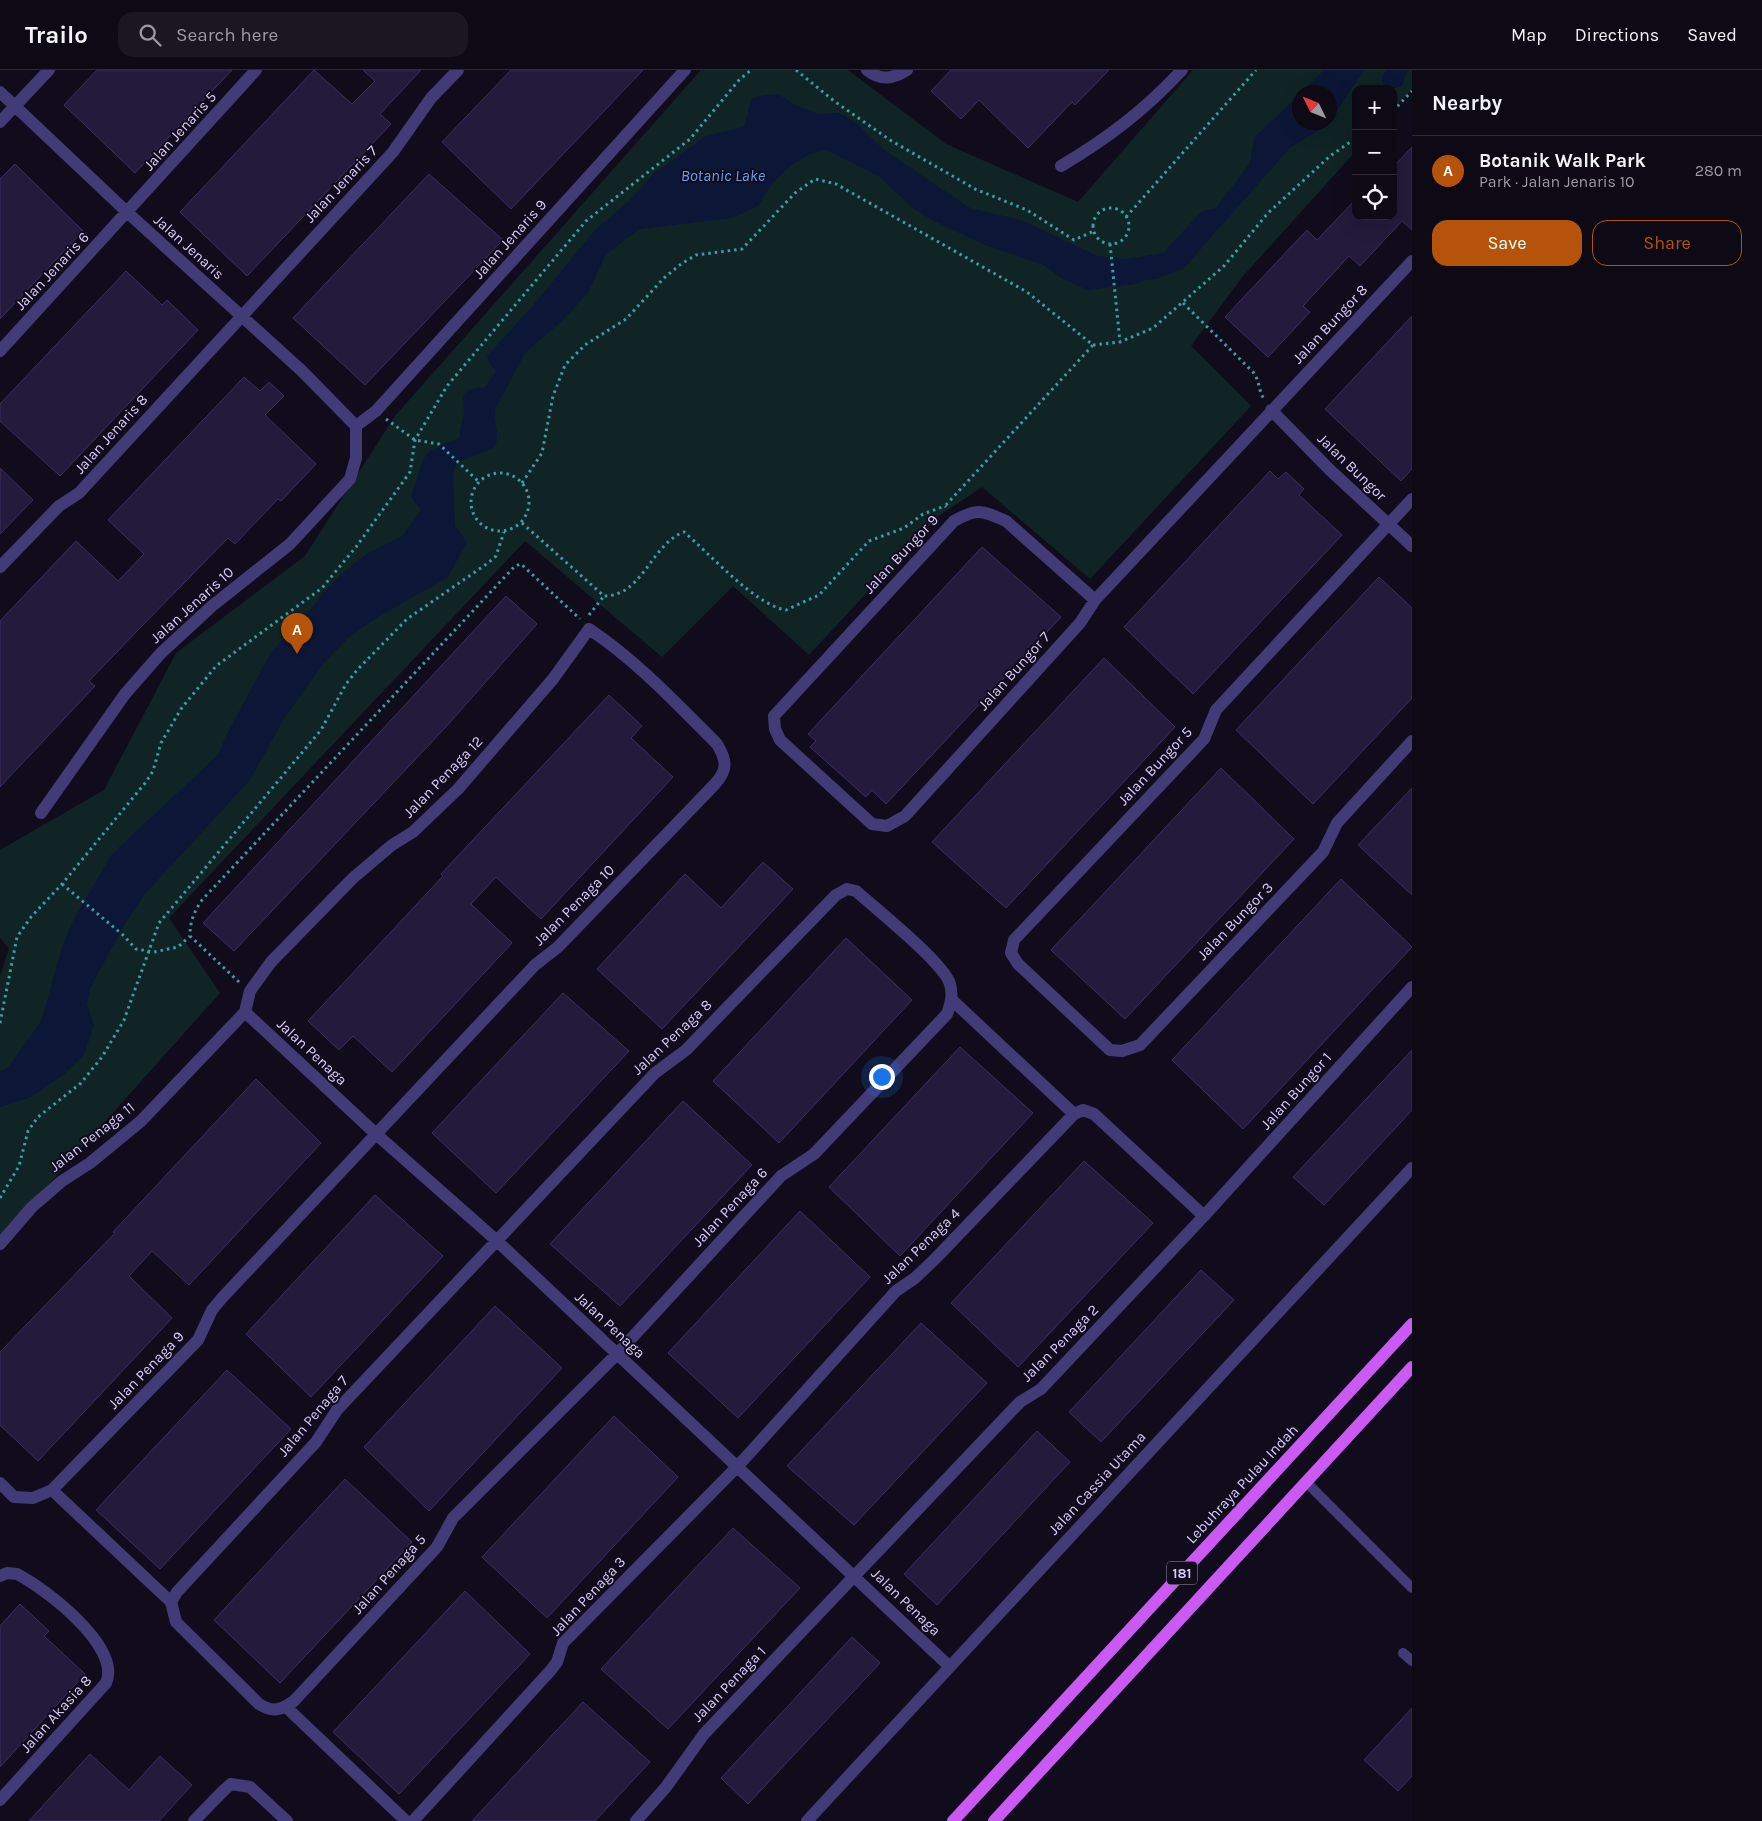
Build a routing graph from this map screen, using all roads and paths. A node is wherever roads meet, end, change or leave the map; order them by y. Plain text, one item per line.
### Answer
1 (49, 70) edge
2 (256, 70) edge
3 (458, 70) edge
4 (685, 70) edge
5 (751, 70) edge
6 (796, 70) edge
7 (867, 70) edge
8 (907, 70) edge
9 (1182, 70) edge
10 (1256, 70) edge
11 (1412, 91) edge
12 (0, 92) edge
13 (15, 106) junction
14 (1397, 107) edge
15 (0, 122) edge
16 (1352, 141) edge
17 (1061, 166) dead end
18 (128, 214) junction
19 (1126, 217) junction
20 (1094, 231) junction
21 (1110, 244) junction
22 (1412, 261) edge
23 (1183, 303) junction
24 (241, 316) junction
25 (1120, 342) junction
26 (1093, 345) junction
27 (0, 352) edge
28 (1271, 410) junction
29 (376, 411) junction
30 (356, 426) junction
31 (415, 440) junction
32 (479, 482) junction
33 (522, 484) junction
34 (1412, 499) edge
35 (945, 506) junction
36 (954, 521) junction
37 (522, 523) junction
38 (1388, 524) junction
39 (504, 532) junction
40 (1412, 546) edge
41 (0, 567) edge
42 (604, 596) junction
43 (1095, 600) junction
44 (666, 694) joint
45 (774, 716) joint
46 (1412, 741) edge
47 (41, 813) dead end
48 (62, 884) junction
49 (190, 936) junction
50 (148, 951) junction
51 (1412, 987) edge
52 (250, 991) junction
53 (952, 1000) junction
54 (1059, 1003) joint
55 (245, 1012) junction
56 (0, 1023) edge
57 (1074, 1114) junction
58 (376, 1134) junction
59 (1412, 1168) edge
60 (0, 1198) edge
61 (1204, 1216) junction
62 (496, 1240) junction
63 (0, 1244) edge
64 (1412, 1324) edge
65 (617, 1354) junction
66 (1412, 1367) edge
67 (737, 1467) junction
68 (1306, 1482) junction
69 (0, 1483) edge
70 (52, 1490) junction
71 (0, 1576) edge
72 (855, 1576) junction
73 (1412, 1588) edge
74 (171, 1602) junction
75 (1403, 1653) dead end
76 (1412, 1661) edge
77 (949, 1666) junction
78 (286, 1707) junction
79 (0, 1800) edge
80 (194, 1821) edge
81 (288, 1821) edge
82 (406, 1821) edge
83 (413, 1821) edge
84 (636, 1821) edge
85 (807, 1821) edge
86 (953, 1821) edge
87 (994, 1821) edge

1 - 13 street
2 - 18 street, Jalan Jenaris 5
3 - 24 street, Jalan Jenaris 7
4 - 29 street, Jalan Jenaris 9
5 - 31 path
6 - 20 path
7 - 8 street
9 - 17 street
10 - 19 path
11 - 14 path
12 - 13 street, Jalan Jenaris
13 - 15 street
13 - 18 street, Jalan Jenaris
16 - 23 path
18 - 24 street, Jalan Jenaris
18 - 27 street, Jalan Jenaris 6
19 - 20 path
19 - 21 path
20 - 21 path
21 - 25 path
22 - 28 street, Jalan Bungor 8
23 - 25 path
23 - 28 path
24 - 30 street, Jalan Jenaris
24 - 41 street, Jalan Jenaris 8
25 - 26 path
26 - 33 path
26 - 35 path
28 - 38 street, Jalan Bungor
28 - 43 street, Jalan Bungor 7
29 - 30 street, Jalan Jenaris 9
29 - 31 path
30 - 47 street, Jalan Jenaris 10
31 - 32 path
31 - 48 path
32 - 33 path
32 - 39 path
33 - 37 path
34 - 38 street, Jalan Bungor 5
35 - 36 path
35 - 42 path
36 - 43 street, Jalan Bungor 9
36 - 45 street, Jalan Bungor 9
37 - 39 path
37 - 42 path
38 - 40 street, Jalan Bungor
38 - 54 street, Jalan Bungor 5
39 - 50 path
42 - 49 path
43 - 45 street, Jalan Bungor 7
44 - 52 street, Jalan Penaga 12
44 - 58 street, Jalan Penaga 10
46 - 54 street, Jalan Bungor 3
48 - 50 path
48 - 56 path
49 - 50 path
49 - 52 path
50 - 60 path
51 - 61 street, Jalan Bungor 1
52 - 55 street, Jalan Penaga 12
53 - 57 street
53 - 62 street, Jalan Penaga 8
53 - 65 street, Jalan Penaga 6
55 - 58 street, Jalan Penaga
55 - 63 street, Jalan Penaga 11
57 - 61 street
57 - 67 street, Jalan Penaga 4
58 - 62 street, Jalan Penaga
58 - 70 street, Jalan Penaga 9
59 - 77 street, Jalan Cassia Utama
61 - 72 street, Jalan Penaga 2
62 - 65 street, Jalan Penaga
62 - 74 street, Jalan Penaga 7
64 - 86 main road, Lebuhraya Pulau Indah / 181
65 - 67 street, Jalan Penaga
65 - 78 street, Jalan Penaga 5
66 - 68 main road, 181
67 - 72 street, Jalan Penaga
67 - 83 street, Jalan Penaga 3
68 - 73 lane
68 - 87 main road, 181
69 - 70 street, Jalan Penaga 9
70 - 74 street
71 - 79 street, Jalan Akasia 8
72 - 77 street, Jalan Penaga
72 - 84 street, Jalan Penaga 1
74 - 78 street
75 - 76 lane
77 - 85 street, Jalan Cassia Utama
78 - 82 street
80 - 81 street

